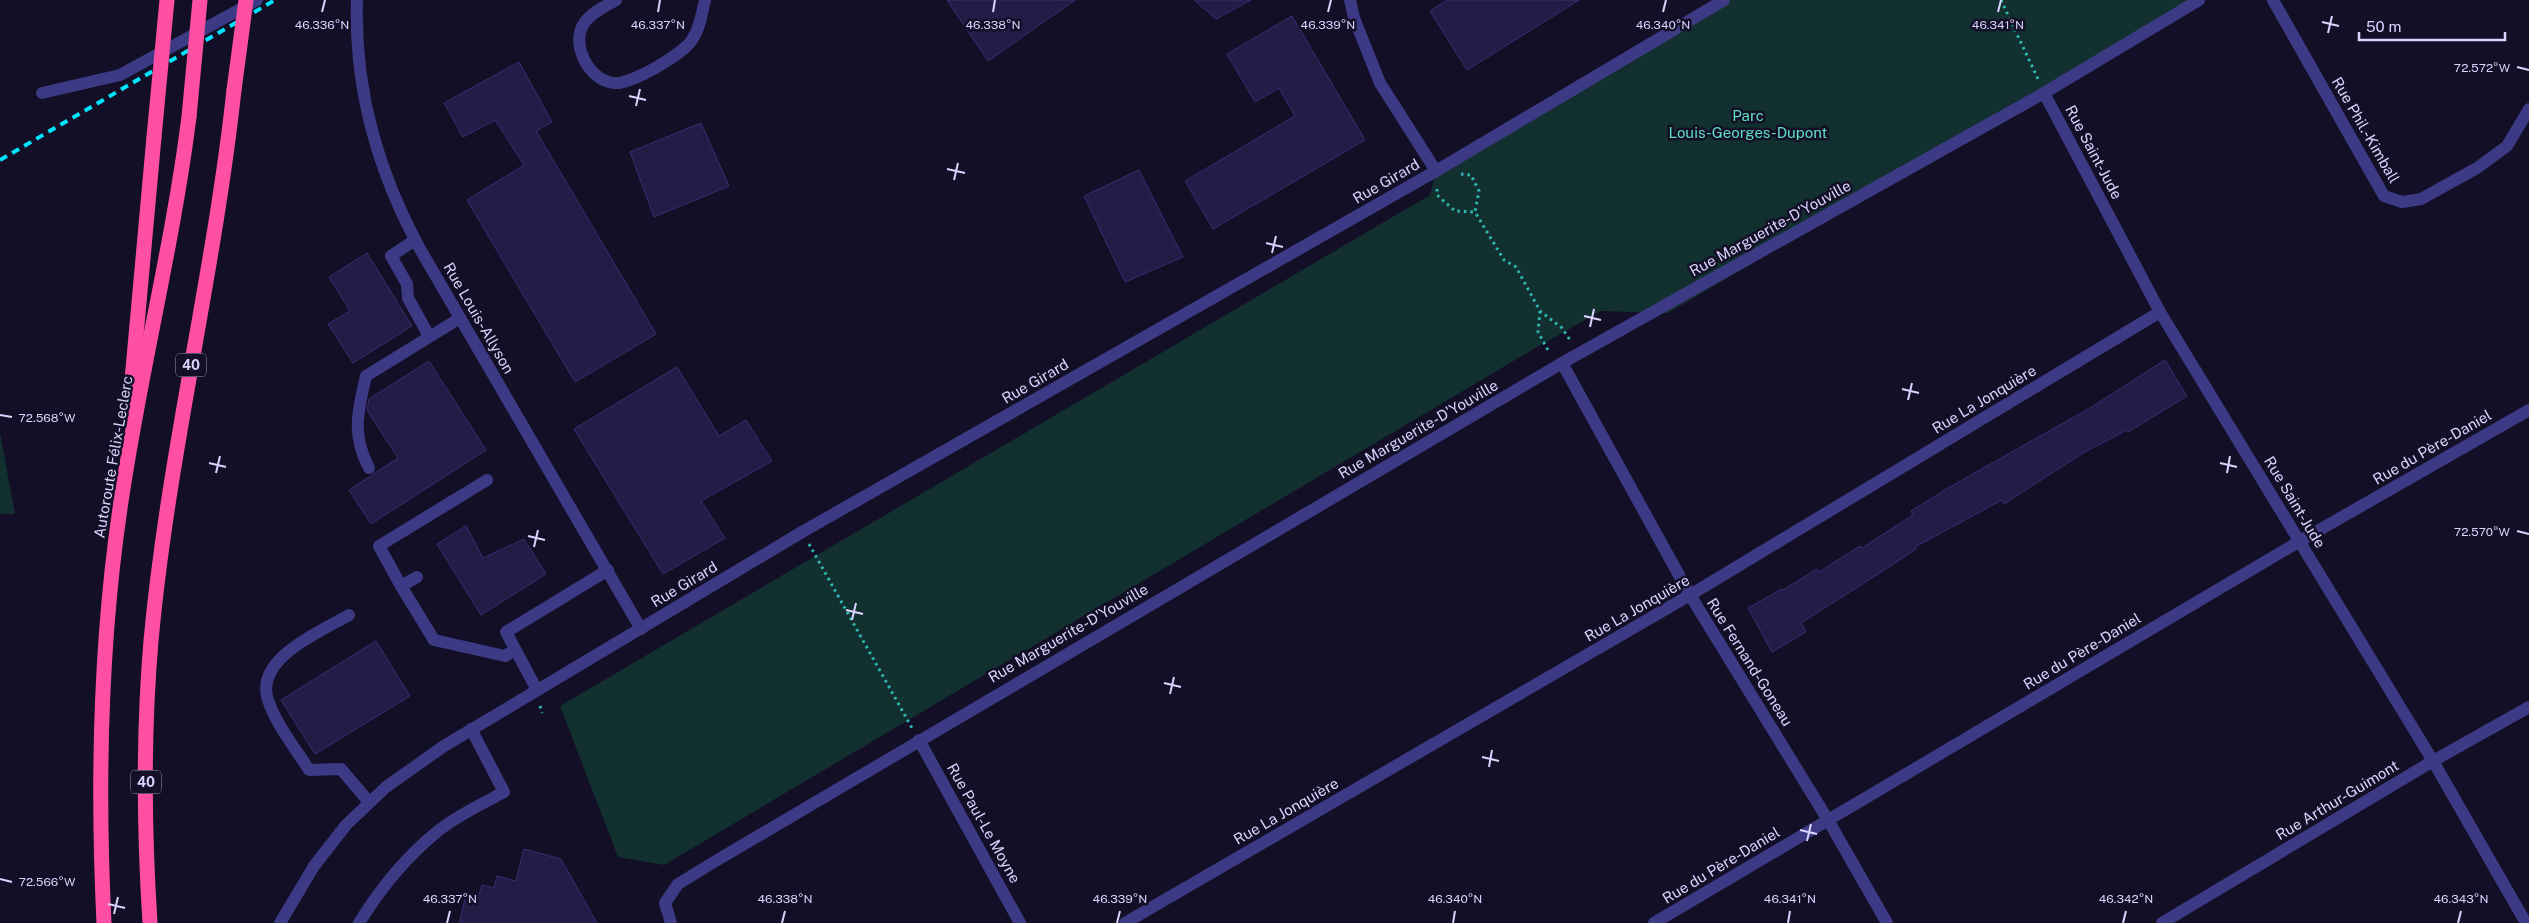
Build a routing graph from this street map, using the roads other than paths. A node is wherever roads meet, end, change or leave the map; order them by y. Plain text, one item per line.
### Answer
1 (167, 0) edge
2 (200, 0) edge
3 (238, 0) edge
4 (246, 0) edge
5 (257, 0) edge
6 (357, 0) edge
7 (616, 0) edge
8 (705, 0) edge
9 (1350, 0) edge
10 (1724, 0) edge
11 (2199, 0) edge
12 (2273, 0) edge
13 (234, 90) junction
14 (42, 92) dead end
15 (2044, 94) junction
16 (2529, 109) edge
17 (1436, 171) junction
18 (415, 240) junction
19 (2160, 312) junction
20 (460, 318) junction
21 (429, 336) junction
22 (1562, 363) junction
23 (2529, 410) edge
24 (369, 468) dead end
25 (487, 480) dead end
26 (122, 495) junction
27 (2300, 541) junction
28 (608, 570) junction
29 (417, 577) dead end
30 (401, 586) junction
31 (1690, 596) junction
32 (349, 616) dead end
33 (641, 628) junction
34 (515, 650) junction
35 (536, 690) junction
36 (2529, 707) edge
37 (471, 729) junction
38 (919, 740) junction
39 (2433, 761) junction
40 (369, 802) junction
41 (1828, 820) junction
42 (104, 923) edge
43 (150, 923) edge
44 (280, 923) edge
45 (359, 923) edge
46 (672, 923) edge
47 (1020, 923) edge
48 (1125, 923) edge
49 (1654, 923) edge
50 (1887, 923) edge
51 (2162, 923) edge
52 (2526, 923) edge

1 - 26 highway, bridge
2 - 26 highway, Autoroute Félix-Leclerc, bridge
3 - 13 highway, 40, bridge
4 - 13 highway, bridge
5 - 14 street
6 - 18 street, Rue Louis-Allyson
7 - 8 street
9 - 17 street
10 - 17 street, Rue Girard
11 - 15 street, Rue Marguerite-D'Youville
12 - 16 street, Rue Phil.-Kimball
13 - 43 highway, 40
15 - 19 street, Rue Saint-Jude
15 - 22 street, Rue Marguerite-D'Youville
17 - 33 street, Rue Girard
18 - 20 street, Rue Louis-Allyson
18 - 21 street
19 - 27 street, Rue Saint-Jude
19 - 31 street, Rue La Jonquière
20 - 21 street
20 - 28 street, Rue Louis-Allyson
21 - 24 street
22 - 31 street, Rue Fernand-Goneau
22 - 38 street, Rue Marguerite-D'Youville
23 - 27 street, Rue du Père-Daniel
25 - 30 street
26 - 42 highway, Autoroute Félix-Leclerc
27 - 39 street, Rue Saint-Jude
27 - 41 street, Rue du Père-Daniel
28 - 33 street, Rue Louis-Allyson
28 - 34 street
29 - 30 street
30 - 34 street
31 - 41 street, Rue Fernand-Goneau
31 - 48 street, Rue La Jonquière
32 - 40 street
33 - 35 street, Rue Girard
34 - 35 street
35 - 37 street, Rue Girard
36 - 39 street, Rue Arthur-Guimont
37 - 40 street, Rue Girard
37 - 45 street
38 - 46 street, Rue Marguerite-D'Youville
38 - 47 street, Rue Paul-Le Moyne
39 - 51 street, Rue Arthur-Guimont
39 - 52 street, Rue Saint-Jude
40 - 44 street, Rue Girard
41 - 49 street, Rue du Père-Daniel
41 - 50 street, Rue Fernand-Goneau

